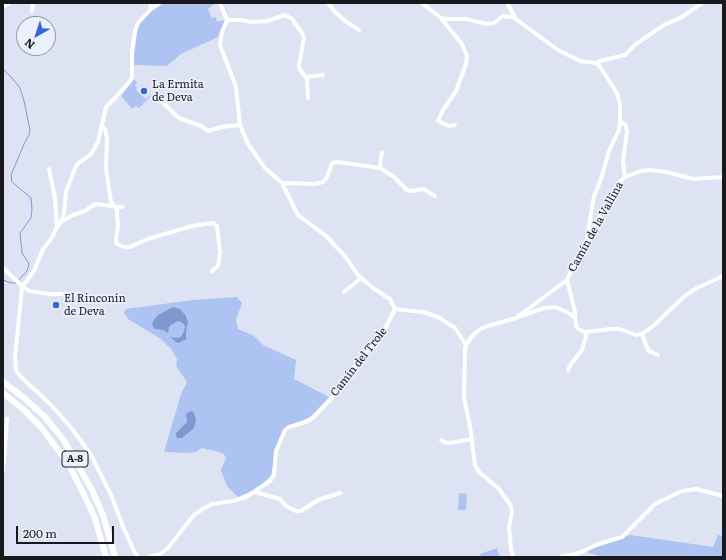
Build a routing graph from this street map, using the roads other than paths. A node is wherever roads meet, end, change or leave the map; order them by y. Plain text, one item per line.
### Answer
1 (8, 3) edge
2 (33, 3) edge
3 (150, 3) edge
4 (160, 3) edge
5 (220, 3) edge
6 (328, 3) edge
7 (422, 3) edge
8 (507, 3) edge
9 (702, 3) edge
10 (3, 6) edge
11 (151, 9) junction
12 (32, 12) dead end
13 (513, 17) junction
14 (441, 18) junction
15 (227, 20) junction
16 (359, 30) dead end
17 (596, 63) junction
18 (323, 75) dead end
19 (306, 77) junction
20 (155, 95) dead end
21 (308, 98) dead end
22 (620, 122) junction
23 (240, 125) junction
24 (455, 125) dead end
25 (101, 126) junction
26 (382, 153) dead end
27 (380, 168) junction
28 (49, 169) dead end
29 (625, 177) junction
30 (723, 177) edge
31 (282, 183) junction
32 (435, 196) dead end
33 (113, 206) junction
34 (122, 207) dead end
35 (56, 212) junction
36 (64, 213) junction
37 (73, 215) junction
38 (61, 222) junction
39 (57, 227) junction
40 (586, 241) junction
41 (3, 268) edge
42 (212, 271) dead end
43 (723, 276) edge
44 (362, 278) junction
45 (567, 280) junction
46 (21, 285) junction
47 (344, 292) dead end
48 (79, 294) dead end
49 (395, 309) junction
50 (519, 315) junction
51 (575, 318) junction
52 (585, 332) junction
53 (642, 334) junction
54 (466, 345) junction
55 (658, 355) dead end
56 (568, 370) dead end
57 (3, 378) edge
58 (3, 382) edge
59 (3, 393) edge
60 (3, 397) edge
61 (23, 397) junction
62 (7, 419) dead end
63 (440, 440) dead end
64 (472, 440) junction
65 (3, 470) edge
66 (255, 492) junction
67 (340, 493) dead end
68 (723, 496) edge
69 (88, 503) junction
70 (134, 551) junction
71 (106, 557) edge
72 (115, 557) edge
73 (132, 557) edge
74 (138, 557) edge
75 (149, 557) edge
76 (513, 557) edge
77 (561, 557) edge

1 - 10 street
2 - 12 street
3 - 11 street
4 - 11 street
5 - 15 street
6 - 16 street
7 - 14 street
8 - 13 street
9 - 17 street
11 - 25 street
13 - 14 street
13 - 17 street
14 - 24 street
15 - 19 street
15 - 23 street
17 - 22 street
18 - 19 street
19 - 21 street
20 - 23 street
22 - 29 street
22 - 40 street
23 - 31 street
25 - 33 street
25 - 36 street
26 - 27 street
27 - 31 street
27 - 32 street
28 - 35 street
29 - 30 street, Camín de la Vallina
29 - 40 street, Camín de la Vallina
31 - 44 street
33 - 34 street
33 - 37 street
33 - 42 street
35 - 36 street
35 - 39 street
36 - 37 street
36 - 38 street
37 - 38 street
38 - 39 street
39 - 46 street
40 - 45 street, Camín de la Vallina
41 - 46 street
43 - 53 street
44 - 47 street
44 - 49 street
45 - 50 street, Camín de la Vallina
45 - 51 street
46 - 48 street
46 - 70 street
49 - 54 street
49 - 66 street, Camín del Trole
50 - 51 street
50 - 54 street, Camín de la Vallina
51 - 52 street
52 - 53 street
52 - 56 street
53 - 55 street
54 - 64 street
57 - 61 highway
58 - 61 highway, A-8
59 - 69 highway, A-8
60 - 69 highway
61 - 72 highway, A-8
62 - 65 street
63 - 64 street
64 - 76 street
66 - 67 street
66 - 75 street, Camín del Trole
68 - 77 street
69 - 71 highway, A-8
70 - 73 street
70 - 74 street

